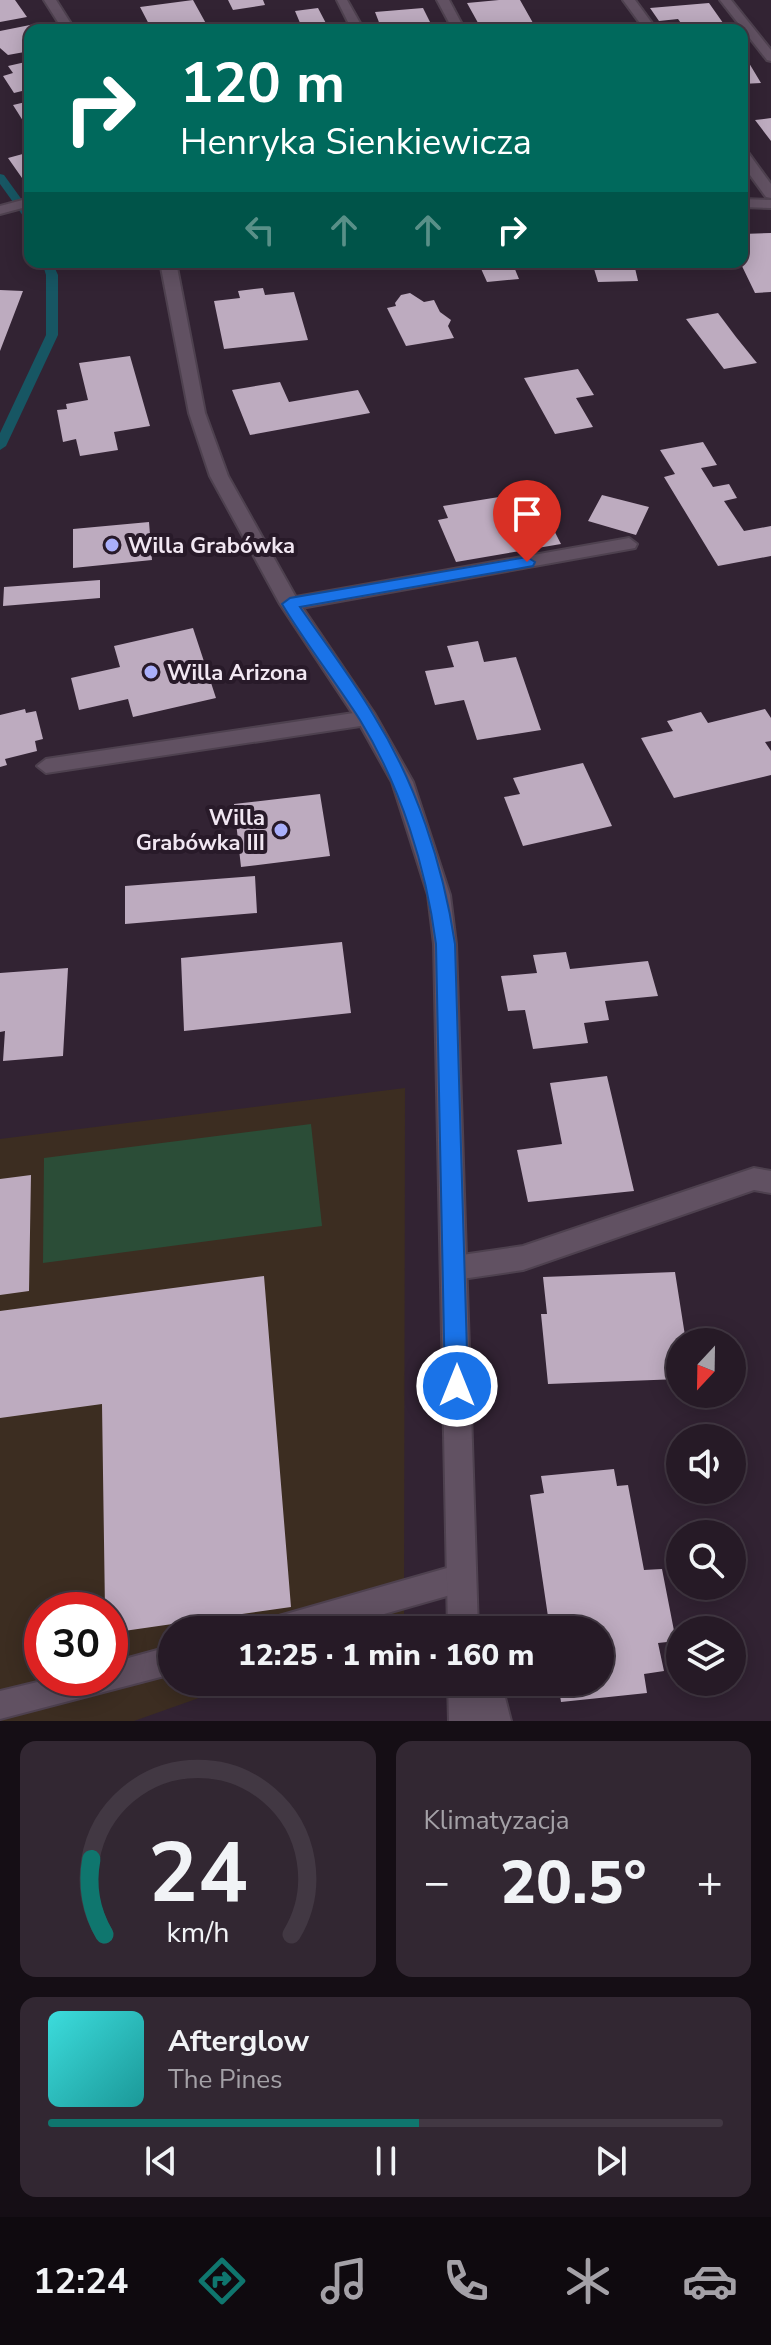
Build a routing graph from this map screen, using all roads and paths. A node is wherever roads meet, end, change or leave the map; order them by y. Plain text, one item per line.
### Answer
1 (50, 0) edge
2 (342, 0) edge
3 (443, 0) edge
4 (629, 0) edge
5 (725, 0) edge
6 (65, 24) edge
7 (355, 24) edge
8 (456, 24) edge
9 (647, 24) edge
10 (744, 24) edge
11 (748, 29) edge
12 (771, 58) edge
13 (748, 162) edge
14 (771, 194) edge
15 (748, 203) edge
16 (24, 204) edge
17 (771, 204) edge
18 (0, 210) edge
19 (169, 268) edge
20 (629, 544) dead end
21 (290, 604) junction
22 (367, 718) junction
23 (46, 766) dead end
24 (765, 1176) edge
25 (455, 1268) junction
26 (461, 1578) junction
27 (328, 1616) edge
28 (462, 1616) edge
29 (470, 1616) edge
30 (158, 1664) edge
31 (128, 1672) edge
32 (41, 1696) edge
33 (464, 1696) edge
34 (489, 1696) edge
35 (0, 1705) edge
36 (465, 1721) edge
37 (495, 1721) edge

1 - 6 street
2 - 7 lane
3 - 8 street
4 - 9 street
5 - 10 lane
11 - 12 lane
13 - 14 street
15 - 17 street
16 - 18 street
19 - 21 street
20 - 21 lane
21 - 22 street
22 - 23 lane
22 - 25 street
24 - 25 lane
25 - 26 street
26 - 27 lane
26 - 28 street
26 - 29 street
30 - 31 lane
32 - 35 lane
33 - 36 street
34 - 37 street

